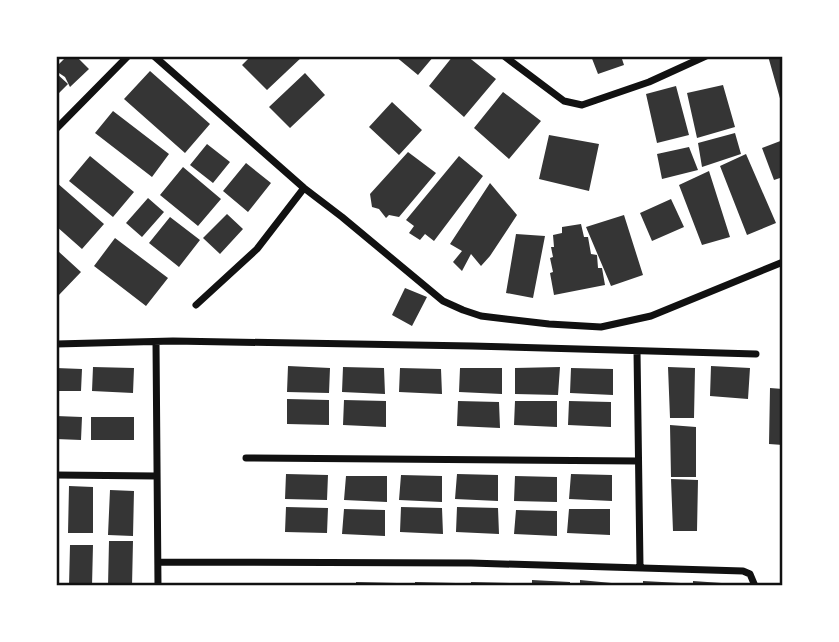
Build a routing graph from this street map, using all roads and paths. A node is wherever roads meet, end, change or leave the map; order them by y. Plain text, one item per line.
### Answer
1 (128, 56) edge
2 (154, 56) edge
3 (504, 56) edge
4 (706, 56) edge
5 (56, 129) edge
6 (304, 188) junction
7 (783, 261) edge
8 (196, 305) dead end
9 (156, 342) junction
10 (56, 344) edge
11 (637, 351) junction
12 (756, 354) dead end
13 (246, 458) dead end
14 (638, 461) junction
15 (56, 475) edge
16 (156, 476) junction
17 (158, 562) junction
18 (640, 566) junction
19 (158, 586) edge
20 (755, 586) edge

1 - 5 street
2 - 6 street
3 - 4 street
6 - 7 street
6 - 8 street
9 - 10 street
9 - 11 street
9 - 16 street
11 - 12 street
11 - 14 street
13 - 14 street
14 - 18 street
15 - 16 street
16 - 17 street
17 - 18 street
17 - 19 street
18 - 20 street

